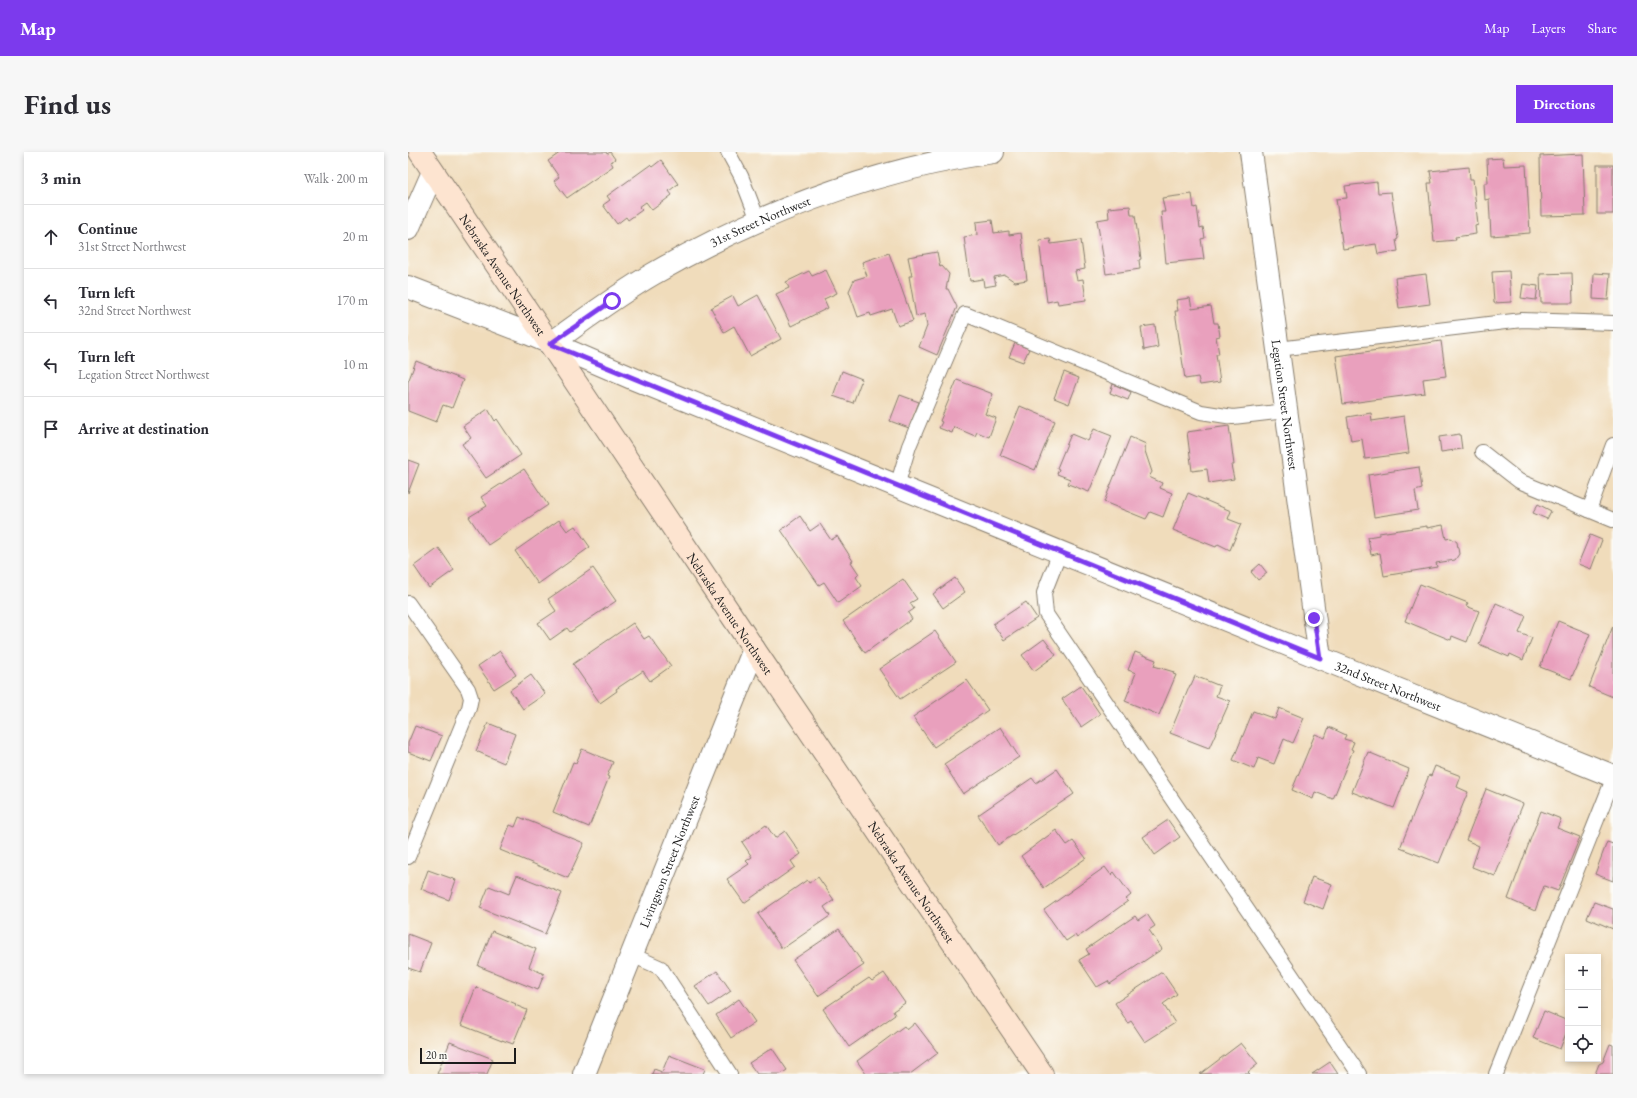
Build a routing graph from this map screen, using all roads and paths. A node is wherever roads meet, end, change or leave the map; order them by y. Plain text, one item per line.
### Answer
1 (420, 152) edge
2 (728, 152) edge
3 (993, 152) edge
4 (1251, 152) edge
5 (433, 172) junction
6 (758, 220) junction
7 (408, 229) edge
8 (408, 287) edge
9 (1613, 323) edge
10 (550, 344) junction
11 (1278, 349) junction
12 (1286, 411) junction
13 (1613, 445) edge
14 (1482, 452) dead end
15 (897, 486) junction
16 (1589, 510) junction
17 (1613, 520) edge
18 (1060, 552) junction
19 (408, 603) edge
20 (754, 650) junction
21 (1320, 658) junction
22 (1613, 777) edge
23 (408, 857) edge
24 (632, 955) junction
25 (584, 1074) edge
26 (730, 1074) edge
27 (1042, 1074) edge
28 (1359, 1074) edge
29 (1496, 1074) edge

1 - 5 street, Nebraska Avenue Northwest
2 - 6 lane
3 - 6 street, 31st Street Northwest
4 - 11 street, Legation Street Northwest
5 - 7 street
5 - 10 street, Nebraska Avenue Northwest
6 - 10 street, 31st Street Northwest
8 - 10 street, 32nd Street Northwest
9 - 11 lane
10 - 15 street, 32nd Street Northwest
10 - 20 street, Nebraska Avenue Northwest
11 - 12 street, Legation Street Northwest
12 - 15 lane
12 - 21 street, Legation Street Northwest
13 - 16 lane
14 - 16 lane
15 - 18 street, 32nd Street Northwest
16 - 17 lane
18 - 21 street, 32nd Street Northwest
18 - 28 lane
19 - 23 lane
20 - 24 street, Livingston Street Northwest
20 - 27 street, Nebraska Avenue Northwest
21 - 22 street, 32nd Street Northwest
22 - 29 lane
24 - 25 street, Livingston Street Northwest
24 - 26 lane

